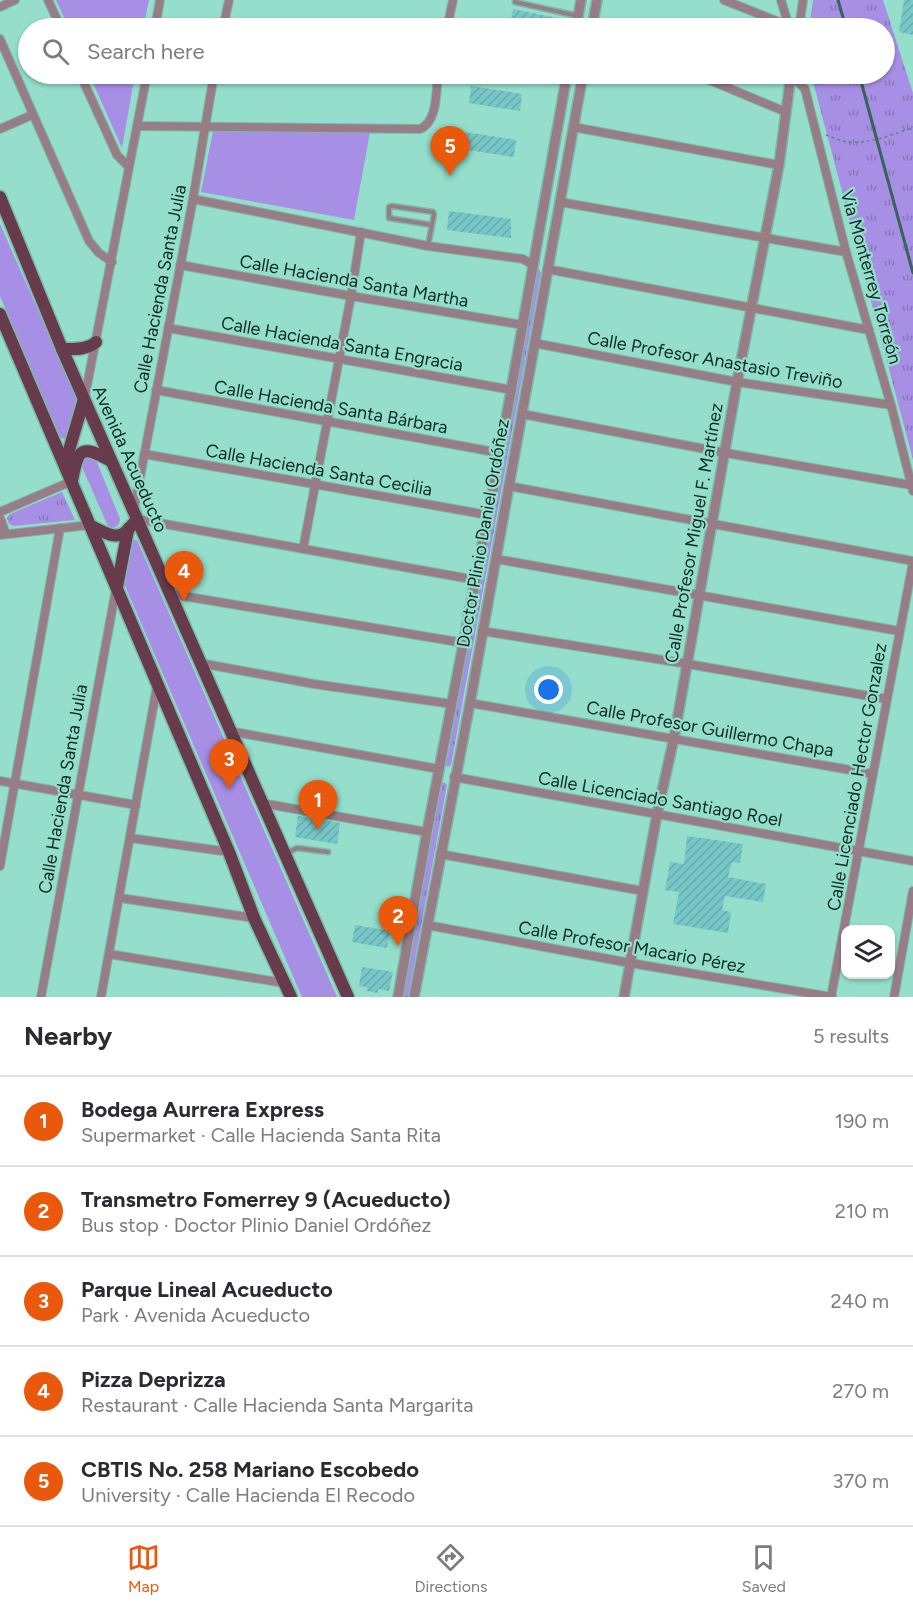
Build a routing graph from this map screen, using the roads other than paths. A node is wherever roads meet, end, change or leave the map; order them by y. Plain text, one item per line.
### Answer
1 (15, 0) edge
2 (48, 0) edge
3 (160, 0) edge
4 (229, 0) edge
5 (453, 0) edge
6 (581, 0) edge
7 (597, 0) edge
8 (724, 0) edge
9 (781, 0) edge
10 (803, 0) edge
11 (515, 2) dead end
12 (0, 7) edge
13 (578, 16) joint
14 (56, 18) edge
15 (157, 18) edge
16 (225, 18) edge
17 (449, 18) edge
18 (594, 18) edge
19 (767, 18) edge
20 (786, 18) edge
21 (801, 18) edge
22 (0, 39) edge
23 (18, 82) edge
24 (19, 84) edge
25 (85, 84) edge
26 (145, 84) edge
27 (212, 84) edge
28 (437, 84) edge
29 (565, 84) edge
30 (581, 84) edge
31 (719, 84) edge
32 (790, 84) edge
33 (800, 84) edge
34 (786, 112) junction
35 (32, 115) junction
36 (137, 126) junction
37 (204, 127) junction
38 (573, 128) junction
39 (0, 129) edge
40 (778, 165) junction
41 (129, 167) junction
42 (0, 197) edge
43 (193, 199) junction
44 (560, 202) junction
45 (432, 225) junction
46 (361, 232) junction
47 (765, 238) junction
48 (428, 246) junction
49 (846, 252) junction
50 (112, 262) junction
51 (180, 265) junction
52 (533, 265) junction
53 (547, 269) junction
54 (351, 296) junction
55 (753, 307) junction
56 (0, 314) edge
57 (523, 325) junction
58 (168, 328) junction
59 (869, 330) junction
60 (96, 342) junction
61 (534, 343) junction
62 (62, 349) junction
63 (339, 359) junction
64 (737, 382) junction
65 (156, 390) junction
66 (512, 390) junction
67 (84, 399) junction
68 (891, 405) junction
69 (522, 414) junction
70 (327, 423) junction
71 (500, 453) junction
72 (726, 453) junction
73 (144, 454) junction
74 (111, 461) junction
75 (65, 464) junction
76 (72, 481) junction
77 (315, 485) junction
78 (508, 486) junction
79 (912, 488) edge
80 (0, 512) edge
81 (135, 515) junction
82 (488, 515) junction
83 (0, 518) edge
84 (713, 524) junction
85 (91, 526) junction
86 (60, 528) junction
87 (129, 530) junction
88 (3, 534) edge
89 (303, 549) junction
90 (496, 559) junction
91 (913, 562) edge
92 (476, 580) junction
93 (117, 587) junction
94 (171, 594) junction
95 (700, 594) junction
96 (899, 631) junction
97 (482, 632) junction
98 (464, 643) junction
99 (200, 663) junction
100 (688, 664) junction
101 (158, 685) junction
102 (886, 699) junction
103 (470, 703) junction
104 (452, 704) junction
105 (229, 730) junction
106 (675, 738) junction
107 (439, 769) junction
108 (873, 774) junction
109 (454, 777) junction
110 (0, 781) edge
111 (14, 784) junction
112 (77, 794) junction
113 (261, 803) junction
114 (136, 805) junction
115 (657, 814) junction
116 (427, 832) junction
117 (130, 838) junction
118 (859, 851) junction
119 (229, 852) junction
120 (328, 852) dead end
121 (283, 854) junction
122 (440, 854) junction
123 (1, 856) edge
124 (913, 861) edge
125 (0, 866) edge
126 (643, 891) junction
127 (913, 891) edge
128 (120, 898) junction
129 (254, 918) junction
130 (427, 924) junction
131 (109, 954) junction
132 (630, 963) junction
133 (284, 983) junction
134 (41, 997) edge
135 (101, 997) edge
136 (291, 997) edge
137 (348, 997) edge
138 (398, 997) edge
139 (416, 997) edge
140 (624, 997) edge
141 (832, 997) edge
142 (894, 997) edge

1 - 12 street
2 - 14 street
3 - 15 street
4 - 16 street
5 - 17 street
6 - 13 street
7 - 18 street
8 - 19 street
9 - 20 street
10 - 21 street
11 - 13 lane
22 - 23 street
24 - 35 street
25 - 41 street
26 - 36 street
27 - 37 street, Calle Hacienda Santa Julia
28 - 37 street
29 - 52 street, Doctor Plinio Daniel Ordóñez
30 - 38 street, Doctor Plinio Daniel Ordóñez
31 - 34 street
32 - 34 street, Calle Profesor Miguel F. Martínez
33 - 49 street, Via Monterrey Torreón
34 - 40 street, Calle Profesor Miguel F. Martínez
35 - 39 street
35 - 50 street
36 - 37 street
36 - 41 street
37 - 43 street, Calle Hacienda Santa Julia
38 - 40 street
38 - 44 street, Doctor Plinio Daniel Ordóñez
40 - 47 street, Calle Profesor Miguel F. Martínez
41 - 50 street
42 - 62 main road, Avenida Acueducto
43 - 46 street
43 - 51 street, Calle Hacienda Santa Julia
44 - 47 street
44 - 53 street, Doctor Plinio Daniel Ordóñez
45 - 45 lane
45 - 48 lane
46 - 48 street
46 - 54 street
47 - 49 street
47 - 55 street, Calle Profesor Miguel F. Martínez
48 - 52 street
49 - 59 street, Via Monterrey Torreón
50 - 60 street
51 - 54 street, Calle Hacienda Santa Martha
51 - 58 street, Calle Hacienda Santa Julia
52 - 53 street
52 - 57 street, Doctor Plinio Daniel Ordóñez
53 - 55 street
53 - 61 street, Doctor Plinio Daniel Ordóñez
54 - 57 street, Calle Hacienda Santa Martha
54 - 63 street
55 - 59 street
55 - 64 street, Calle Profesor Miguel F. Martínez
56 - 75 main road
57 - 66 street, Doctor Plinio Daniel Ordóñez
58 - 63 street, Calle Hacienda Santa Engracia
58 - 65 street, Calle Hacienda Santa Julia
59 - 68 street, Via Monterrey Torreón
60 - 62 main road
60 - 67 street
61 - 64 street, Calle Profesor Anastasio Treviño
61 - 69 street, Doctor Plinio Daniel Ordóñez
62 - 67 main road, Avenida Acueducto
63 - 66 street, Calle Hacienda Santa Engracia
63 - 70 street
64 - 68 street, Calle Profesor Anastasio Treviño
64 - 72 street, Calle Profesor Miguel F. Martínez
65 - 70 street, Calle Hacienda Santa Bárbara
65 - 73 street, Calle Hacienda Santa Julia
66 - 71 street, Doctor Plinio Daniel Ordóñez
67 - 74 main road, Avenida Acueducto
67 - 75 main road
68 - 79 street, Via Monterrey Torreón
69 - 72 street
69 - 78 street, Doctor Plinio Daniel Ordóñez
70 - 71 street, Calle Hacienda Santa Bárbara
70 - 77 street
71 - 82 street, Doctor Plinio Daniel Ordóñez
72 - 79 street
72 - 84 street, Calle Profesor Miguel F. Martínez
73 - 77 street, Calle Hacienda Santa Cecilia
73 - 81 street, Calle Hacienda Santa Julia
74 - 76 main road
74 - 81 main road, Avenida Acueducto
75 - 76 main road
76 - 80 street
76 - 85 main road
77 - 82 street, Calle Hacienda Santa Cecilia
77 - 89 street
78 - 84 street
78 - 90 street, Doctor Plinio Daniel Ordóñez
81 - 87 main road
81 - 89 street
81 - 94 main road, Avenida Acueducto
82 - 92 street, Doctor Plinio Daniel Ordóñez
83 - 88 street
84 - 91 street
84 - 95 street, Calle Profesor Miguel F. Martínez
85 - 86 street
85 - 87 main road
85 - 93 main road
86 - 88 street
86 - 111 street
87 - 93 main road
89 - 92 street
90 - 95 street
90 - 97 street, Doctor Plinio Daniel Ordóñez
91 - 96 street, Calle Licenciado Hector Gonzalez
92 - 98 street, Doctor Plinio Daniel Ordóñez
93 - 101 main road
93 - 112 street, Calle Hacienda Santa Julia
94 - 98 street
94 - 99 main road, Avenida Acueducto
95 - 96 street
95 - 100 street, Calle Profesor Miguel F. Martínez
96 - 102 street, Calle Licenciado Hector Gonzalez
97 - 100 street
97 - 103 street, Doctor Plinio Daniel Ordóñez
98 - 104 street, Doctor Plinio Daniel Ordóñez
99 - 104 street
99 - 105 main road, Avenida Acueducto
100 - 102 street
100 - 106 street, Calle Profesor Miguel F. Martínez
101 - 114 street
101 - 119 main road
102 - 108 street, Calle Licenciado Hector Gonzalez
103 - 106 street, Calle Profesor Guillermo Chapa
103 - 109 street, Doctor Plinio Daniel Ordóñez
104 - 107 street, Doctor Plinio Daniel Ordóñez
105 - 107 street
105 - 113 main road, Avenida Acueducto
106 - 108 street, Calle Profesor Guillermo Chapa
106 - 115 street, Calle Profesor Miguel F. Martínez
107 - 109 street
107 - 116 street, Doctor Plinio Daniel Ordóñez
108 - 118 street, Calle Licenciado Hector Gonzalez
109 - 115 street, Calle Licenciado Santiago Roel
109 - 122 street, Doctor Plinio Daniel Ordóñez
110 - 111 street
111 - 112 street
111 - 123 street
112 - 114 street
112 - 134 street, Calle Hacienda Santa Julia
113 - 116 street
113 - 121 main road, Avenida Acueducto
114 - 117 street
115 - 118 street, Calle Licenciado Santiago Roel
115 - 126 street, Calle Profesor Miguel F. Martínez
116 - 138 street, Doctor Plinio Daniel Ordóñez
117 - 119 street
117 - 128 street
118 - 124 street, Calle Licenciado Santiago Roel
118 - 141 street, Calle Licenciado Hector Gonzalez
119 - 129 main road
120 - 121 lane
121 - 137 main road, Avenida Acueducto
122 - 126 street
122 - 130 street, Doctor Plinio Daniel Ordóñez
123 - 125 street
126 - 132 street, Calle Profesor Miguel F. Martínez
127 - 142 street
128 - 129 street
128 - 131 street
129 - 133 main road
130 - 132 street, Calle Profesor Macario Pérez
130 - 139 street, Doctor Plinio Daniel Ordóñez
131 - 133 street
131 - 135 street
132 - 140 street, Calle Profesor Miguel F. Martínez
132 - 141 street, Calle Profesor Macario Pérez
133 - 136 main road

